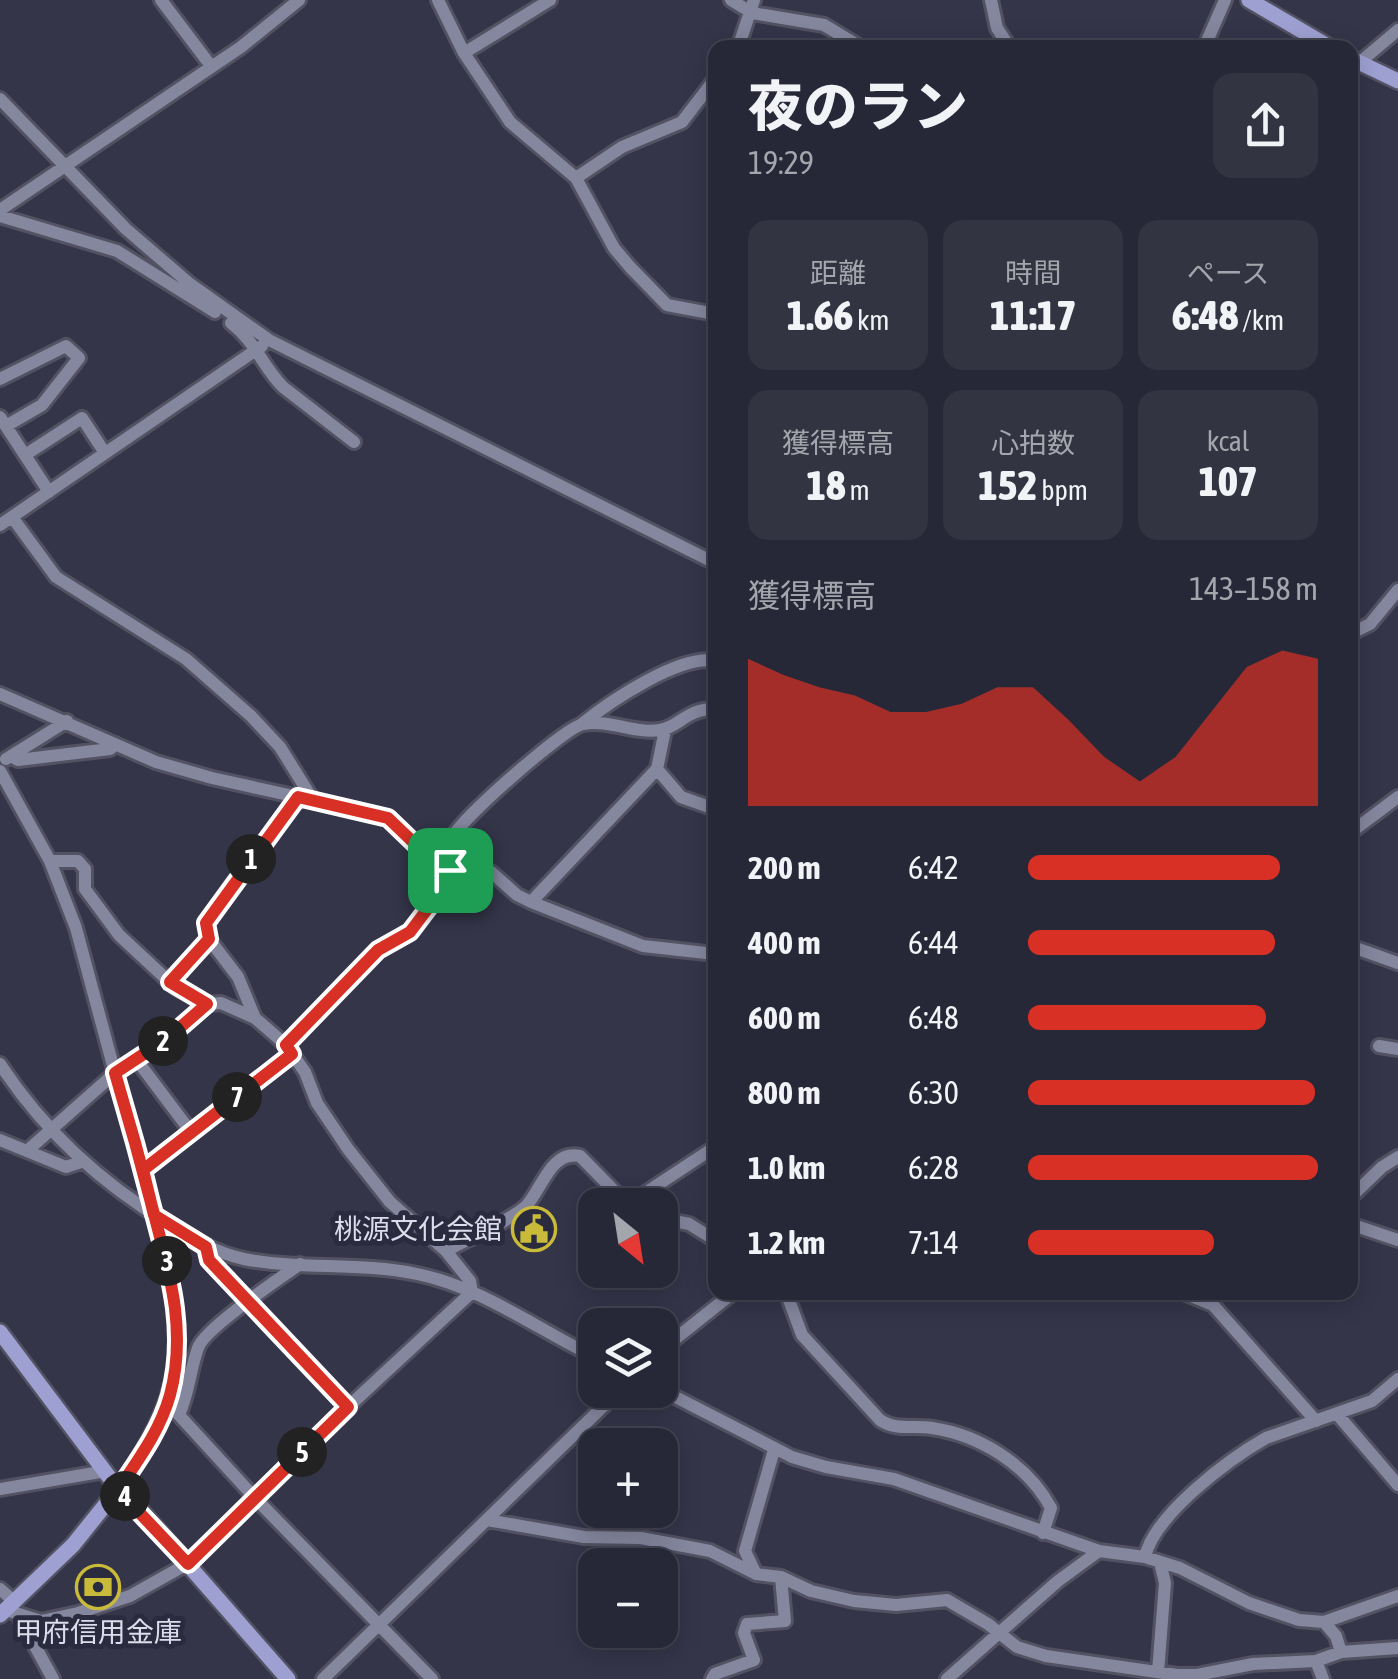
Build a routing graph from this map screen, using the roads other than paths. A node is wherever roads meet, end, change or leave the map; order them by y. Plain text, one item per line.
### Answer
1 (161, 0) edge
2 (299, 0) edge
3 (438, 0) edge
4 (550, 0) edge
5 (731, 0) edge
6 (990, 0) edge
7 (1224, 0) edge
8 (1249, 0) edge
9 (753, 7) edge
10 (1398, 30) edge
11 (741, 40) edge
12 (849, 40) edge
13 (1005, 40) edge
14 (1207, 40) edge
15 (1317, 40) edge
16 (464, 53) junction
17 (1358, 58) edge
18 (1358, 63) edge
19 (211, 66) junction
20 (1398, 81) edge
21 (708, 89) edge
22 (0, 99) edge
23 (65, 167) junction
24 (576, 178) junction
25 (0, 213) edge
26 (708, 313) edge
27 (264, 345) junction
28 (0, 379) edge
29 (3, 421) edge
30 (354, 442) dead end
31 (106, 453) junction
32 (24, 455) junction
33 (48, 492) junction
34 (6, 521) edge
35 (708, 560) edge
36 (1398, 590) edge
37 (1358, 630) edge
38 (708, 660) edge
39 (0, 694) edge
40 (708, 710) edge
41 (66, 721) junction
42 (582, 724) junction
43 (665, 730) junction
44 (115, 746) junction
45 (6, 760) edge
46 (657, 768) junction
47 (0, 771) edge
48 (1398, 797) edge
49 (306, 798) junction
50 (708, 807) edge
51 (1358, 826) edge
52 (50, 861) junction
53 (454, 870) junction
54 (532, 902) junction
55 (209, 939) junction
56 (1358, 949) edge
57 (708, 953) edge
58 (1398, 963) edge
59 (170, 982) junction
60 (207, 1004) junction
61 (255, 1018) junction
62 (1379, 1046) dead end
63 (1398, 1049) edge
64 (289, 1050) junction
65 (136, 1060) junction
66 (0, 1064) edge
67 (115, 1073) junction
68 (50, 1131) junction
69 (191, 1132) junction
70 (0, 1140) edge
71 (28, 1150) junction
72 (708, 1152) edge
73 (1398, 1157) edge
74 (81, 1162) junction
75 (143, 1170) junction
76 (611, 1188) edge
77 (653, 1188) edge
78 (1358, 1190) edge
79 (154, 1215) junction
80 (678, 1222) edge
81 (1358, 1227) edge
82 (708, 1236) edge
83 (1398, 1240) edge
84 (206, 1247) junction
85 (446, 1251) junction
86 (300, 1264) junction
87 (472, 1292) junction
88 (724, 1300) edge
89 (789, 1300) edge
90 (1200, 1300) edge
91 (248, 1301) junction
92 (0, 1332) edge
93 (678, 1337) edge
94 (578, 1349) edge
95 (1398, 1379) edge
96 (678, 1399) edge
97 (167, 1402) junction
98 (348, 1407) junction
99 (602, 1408) edge
100 (1337, 1414) junction
101 (179, 1415) junction
102 (1316, 1421) junction
103 (774, 1450) junction
104 (106, 1472) junction
105 (1398, 1485) edge
106 (0, 1490) edge
107 (118, 1490) junction
108 (256, 1498) junction
109 (488, 1520) junction
110 (1043, 1532) junction
111 (1099, 1551) junction
112 (1145, 1557) junction
113 (1160, 1562) junction
114 (188, 1564) junction
115 (756, 1574) junction
116 (781, 1577) junction
117 (1398, 1596) edge
118 (5, 1605) edge
119 (1324, 1622) junction
120 (380, 1626) junction
121 (998, 1633) junction
122 (1398, 1648) edge
123 (1342, 1652) junction
124 (1316, 1661) junction
125 (1158, 1672) junction
126 (53, 1679) edge
127 (288, 1679) edge
128 (323, 1679) edge
129 (432, 1679) edge
130 (712, 1679) edge
131 (947, 1679) edge
132 (1324, 1679) edge

1 - 19 street
2 - 19 street
3 - 16 street
4 - 16 street
5 - 9 street
6 - 13 street
7 - 14 street
8 - 15 main road
9 - 11 street
9 - 12 street
10 - 17 street
16 - 24 street
18 - 20 main road
19 - 23 street
21 - 24 street
22 - 23 street
23 - 25 street
23 - 27 street
24 - 26 street
25 - 27 street
27 - 30 street
27 - 31 street
27 - 35 street
28 - 29 street
29 - 32 street
31 - 32 street
31 - 33 street
32 - 33 street
33 - 34 street
34 - 49 street
36 - 37 street
38 - 42 street
39 - 41 street
40 - 43 street
41 - 44 street
41 - 45 street
42 - 43 street
42 - 53 street
43 - 46 street
44 - 45 street
44 - 49 street
46 - 50 street
46 - 54 street
47 - 52 street
48 - 51 street
49 - 53 street
49 - 55 street
52 - 59 street
52 - 67 street
53 - 54 street
53 - 64 street
54 - 57 street
55 - 59 street
55 - 61 street
56 - 58 street
59 - 60 street
60 - 61 street
60 - 65 street
61 - 64 street
62 - 63 street
64 - 69 street
64 - 85 street
65 - 67 street
65 - 69 street
66 - 68 street
67 - 68 street
67 - 75 street
68 - 71 street
68 - 74 street
69 - 75 street
70 - 71 street
71 - 74 street
72 - 77 street
73 - 78 street
74 - 79 street
75 - 79 street
76 - 85 street
79 - 84 street
79 - 97 street
80 - 82 street
81 - 83 street
84 - 86 street
84 - 91 street
85 - 87 street
86 - 87 street
86 - 91 street
87 - 94 street
87 - 98 street
88 - 93 street
89 - 110 street
90 - 102 street
91 - 98 street
91 - 101 street
92 - 104 main road
95 - 100 street
96 - 103 street
97 - 101 street
97 - 107 street
98 - 108 street
99 - 109 street
100 - 102 street
100 - 105 street
101 - 108 street
102 - 112 street
103 - 110 street
103 - 115 street
104 - 106 street
104 - 107 main road
107 - 114 main road
107 - 118 main road
108 - 114 street
108 - 120 street
109 - 115 street
109 - 120 street
110 - 111 street
111 - 112 street
111 - 121 street
112 - 113 street
113 - 119 street
113 - 125 street
114 - 118 street
114 - 127 main road
115 - 116 street
116 - 121 street
116 - 130 street
117 - 119 street
118 - 126 street
119 - 123 street
120 - 128 street
120 - 129 street
121 - 125 street
121 - 131 street
122 - 123 street
123 - 124 street
124 - 125 street
124 - 132 street

